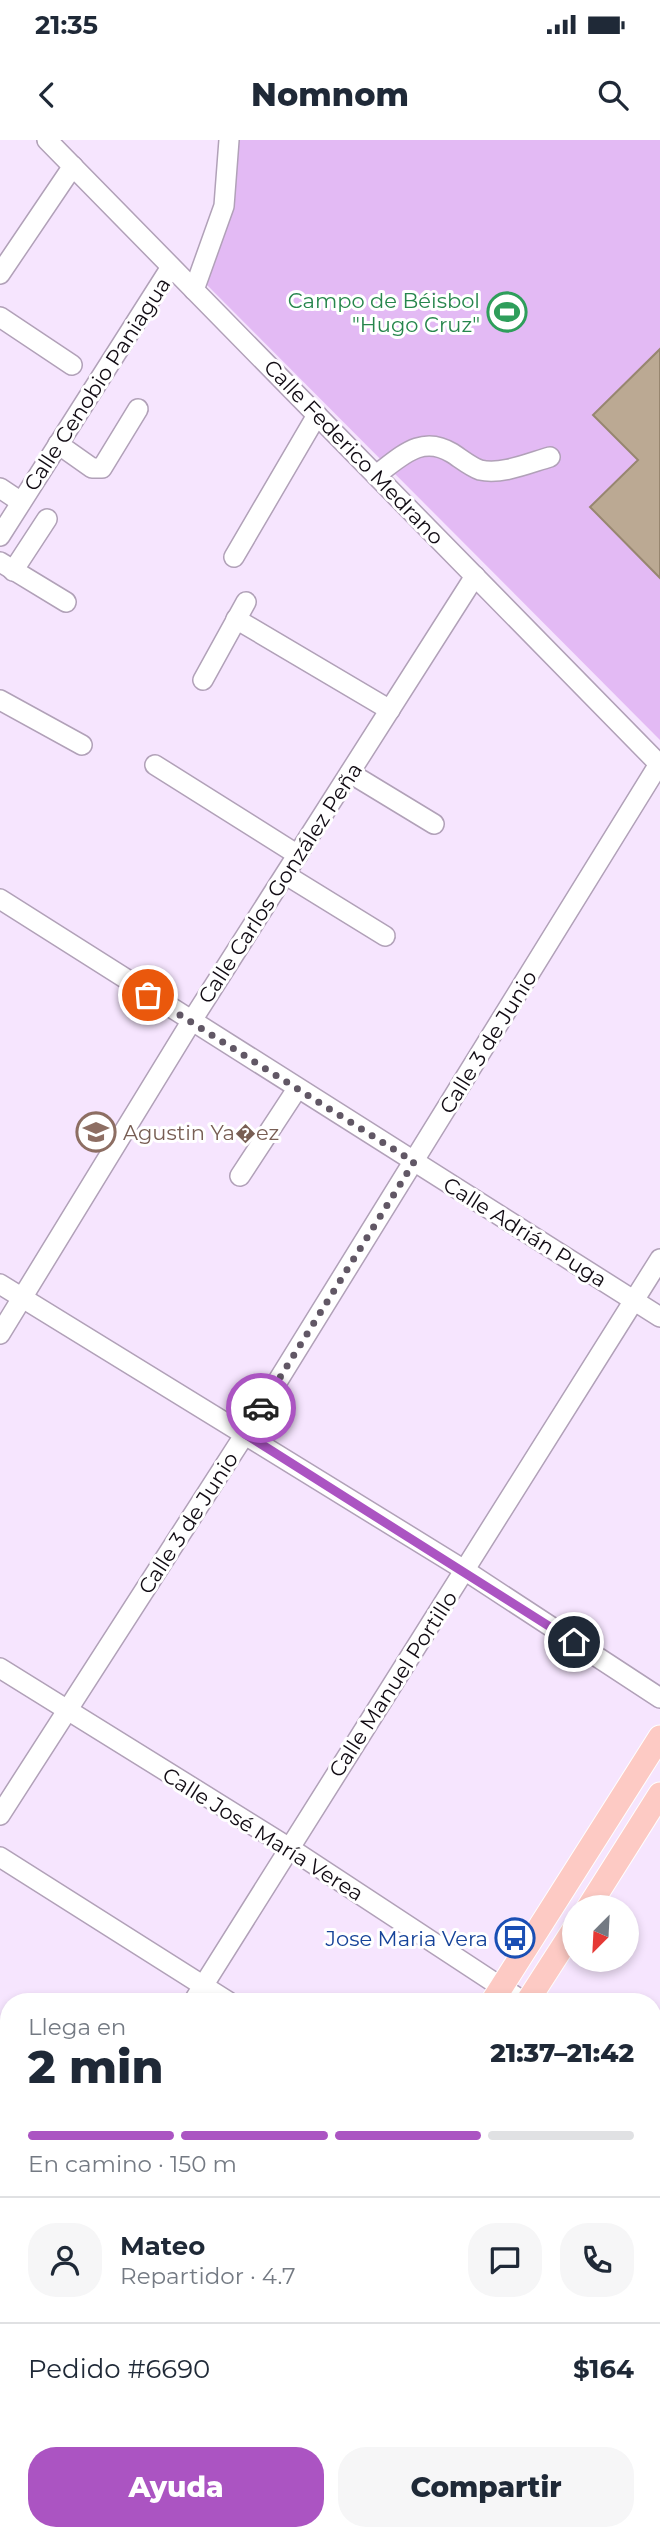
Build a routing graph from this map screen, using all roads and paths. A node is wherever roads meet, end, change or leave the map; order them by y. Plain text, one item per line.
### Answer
1 (47, 140) edge
2 (229, 140) edge
3 (73, 166) junction
4 (171, 267) junction
5 (0, 274) edge
6 (194, 290) junction
7 (0, 317) edge
8 (72, 365) dead end
9 (138, 409) dead end
10 (317, 415) junction
11 (58, 443) junction
12 (550, 457) dead end
13 (376, 475) junction
14 (0, 488) edge
15 (21, 502) junction
16 (47, 519) dead end
17 (0, 536) edge
18 (234, 557) dead end
19 (7, 566) edge
20 (475, 576) junction
21 (66, 603) dead end
22 (203, 680) dead end
23 (0, 700) edge
24 (390, 710) junction
25 (82, 745) dead end
26 (660, 764) edge
27 (155, 765) dead end
28 (350, 773) junction
29 (434, 824) dead end
30 (298, 855) junction
31 (286, 875) junction
32 (0, 899) edge
33 (385, 936) dead end
34 (191, 1022) junction
35 (297, 1089) junction
36 (414, 1162) junction
37 (240, 1176) dead end
38 (660, 1259) edge
39 (0, 1283) edge
40 (24, 1298) junction
41 (634, 1301) junction
42 (660, 1317) edge
43 (0, 1335) edge
44 (245, 1434) junction
45 (466, 1571) junction
46 (0, 1668) edge
47 (660, 1698) edge
48 (66, 1711) junction
49 (660, 1737) edge
50 (660, 1794) edge
51 (0, 1815) edge
52 (288, 1847) junction
53 (0, 1857) edge
54 (595, 1895) edge
55 (562, 1946) edge
56 (197, 1993) edge
57 (199, 1993) edge
58 (494, 1993) edge
59 (498, 1993) edge
60 (531, 1993) edge

1 - 3 street, Calle Federico Medrano
2 - 6 street
3 - 4 street, Calle Federico Medrano
3 - 5 street
4 - 6 street, Calle Federico Medrano
4 - 11 street, Calle Cenobio Paniagua
6 - 10 street, Calle Federico Medrano
7 - 8 street
9 - 11 street
10 - 13 street, Calle Federico Medrano
10 - 18 street
11 - 15 street, Calle Cenobio Paniagua
12 - 13 street
13 - 20 street, Calle Federico Medrano
14 - 15 street
15 - 17 street, Calle Cenobio Paniagua
16 - 19 street
19 - 21 street
20 - 24 street, Calle Carlos González Peña
20 - 26 street, Calle Federico Medrano
22 - 24 street
23 - 25 street
24 - 28 street, Calle Carlos González Peña
26 - 36 street, Calle 3 de Junio
27 - 30 street
28 - 29 street
28 - 30 street, Calle Carlos González Peña
30 - 31 street, Calle Carlos González Peña
31 - 33 street
31 - 34 street, Calle Carlos González Peña
32 - 34 street, Calle Adrián Puga
34 - 35 street, Calle Adrián Puga
34 - 40 street, Calle Carlos González Peña
35 - 36 street, Calle Adrián Puga
35 - 37 street
36 - 41 street, Calle Adrián Puga
36 - 44 street, Calle 3 de Junio
38 - 41 street, Calle Manuel Portillo
39 - 40 street
40 - 43 street, Calle Carlos González Peña
40 - 44 street
41 - 42 street, Calle Adrián Puga
41 - 45 street, Calle Manuel Portillo
44 - 45 street
44 - 48 street, Calle 3 de Junio
45 - 47 street
45 - 52 street, Calle Manuel Portillo
46 - 48 street, Calle José María Verea
48 - 51 street, Calle 3 de Junio
48 - 52 street, Calle José María Verea
49 - 59 main road
50 - 54 main road
52 - 57 street, Calle Manuel Portillo
52 - 58 street, Calle José María Verea
53 - 56 street
55 - 60 main road

